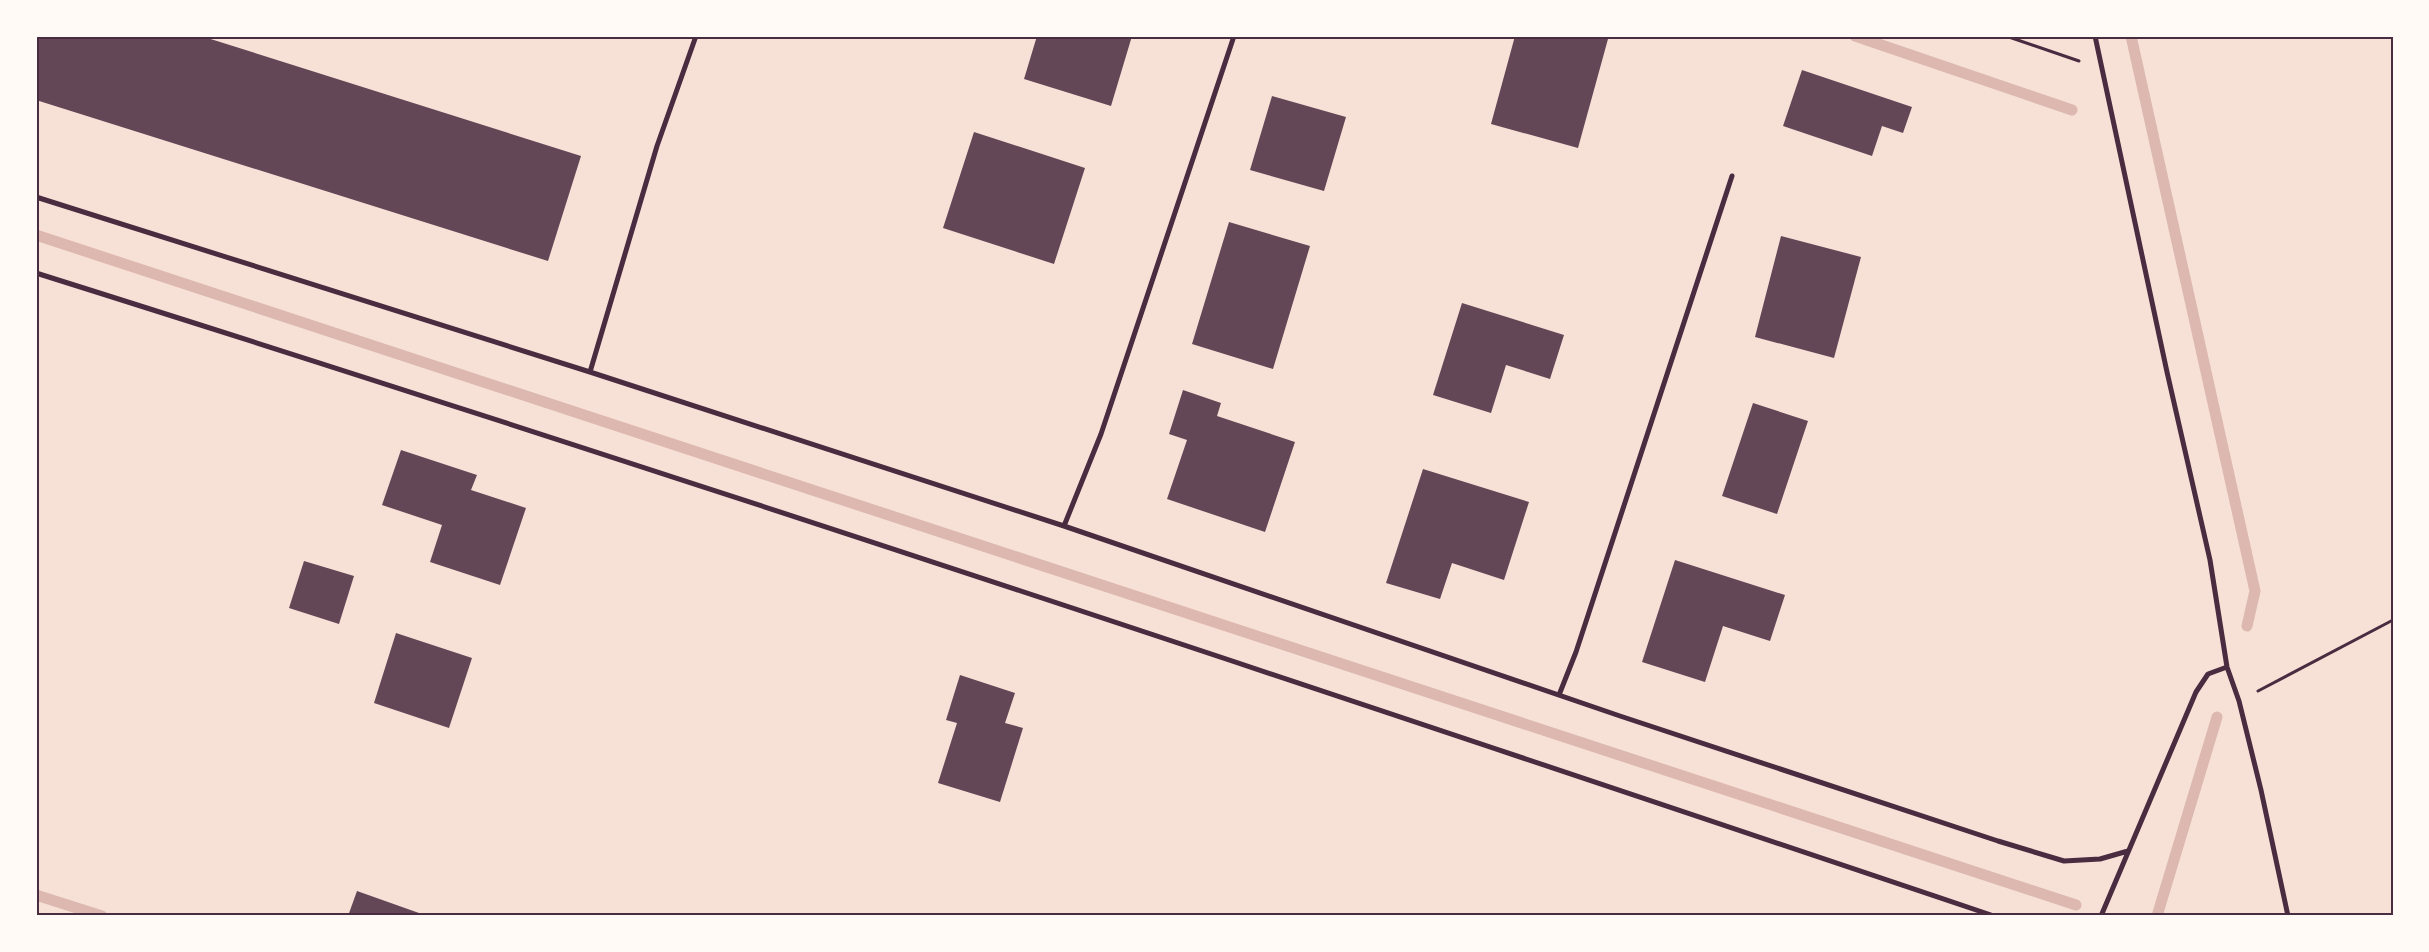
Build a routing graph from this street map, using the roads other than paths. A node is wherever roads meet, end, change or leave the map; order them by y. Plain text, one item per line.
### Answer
1 (696, 36) edge
2 (1234, 36) edge
3 (2095, 36) edge
4 (1732, 176) dead end
5 (36, 197) edge
6 (36, 273) edge
7 (590, 372) junction
8 (1064, 526) junction
9 (2227, 668) junction
10 (1559, 694) junction
11 (2128, 851) junction
12 (1994, 916) edge
13 (2101, 916) edge
14 (2288, 916) edge

1 - 7 street
2 - 8 street
3 - 9 street
4 - 10 street
5 - 7 street
6 - 12 street
7 - 8 street
8 - 10 street
9 - 11 street
9 - 14 street
10 - 11 street
11 - 13 street

